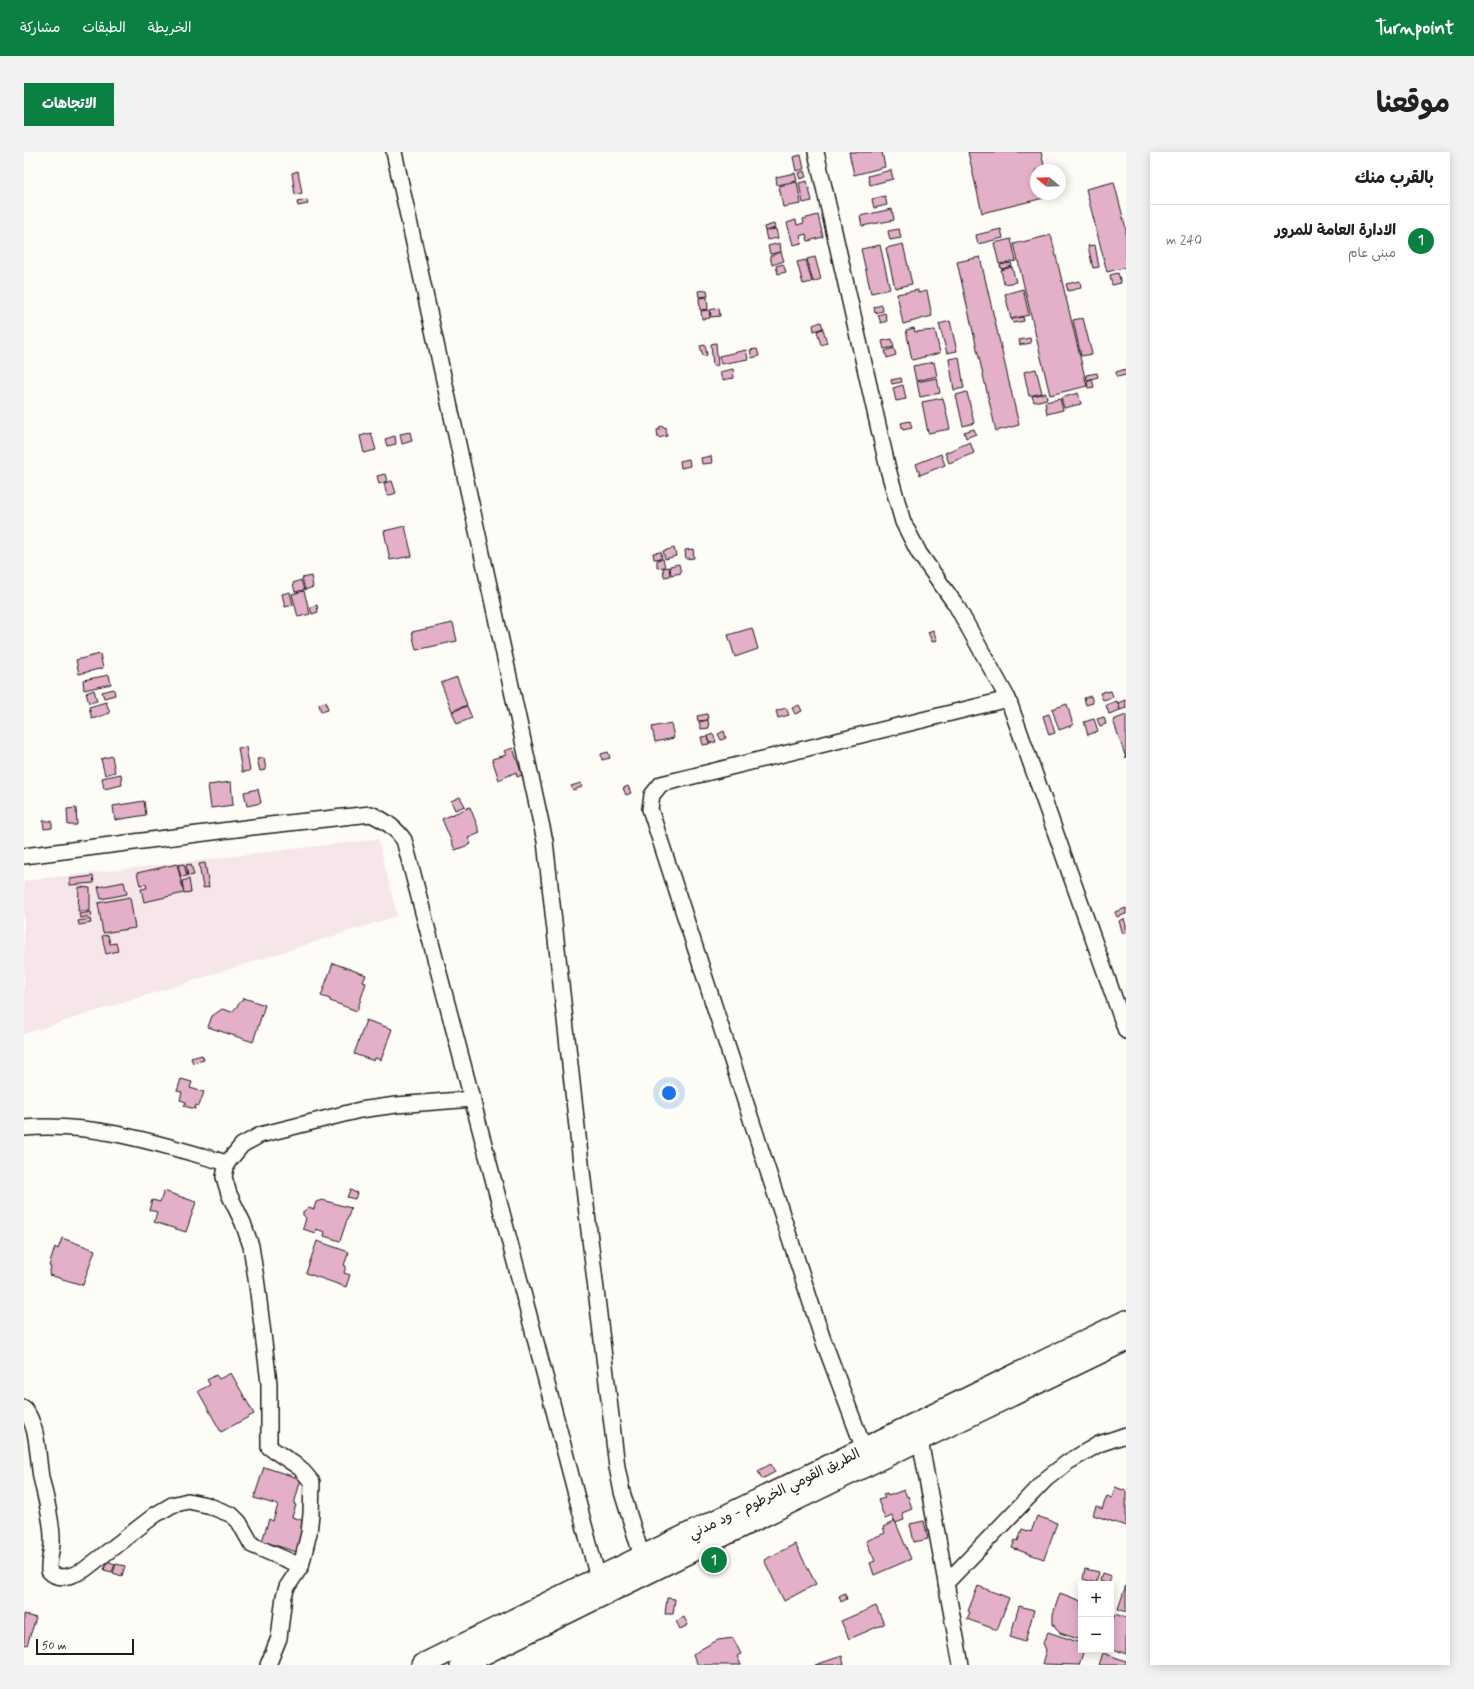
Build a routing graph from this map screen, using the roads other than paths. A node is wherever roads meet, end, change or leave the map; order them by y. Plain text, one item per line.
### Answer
1 (394, 152) edge
2 (816, 152) edge
3 (1008, 699) junction
4 (24, 856) edge
5 (1126, 1031) edge
6 (473, 1099) junction
7 (24, 1128) edge
8 (227, 1163) junction
9 (1126, 1321) edge
10 (1126, 1340) edge
11 (24, 1408) edge
12 (1126, 1435) edge
13 (920, 1440) junction
14 (867, 1457) junction
15 (642, 1557) junction
16 (301, 1566) junction
17 (598, 1578) junction
18 (946, 1583) junction
19 (268, 1665) edge
20 (422, 1665) edge
21 (461, 1665) edge
22 (961, 1665) edge

1 - 15 street
2 - 3 street
3 - 5 street
3 - 14 street
4 - 6 street
6 - 8 street
6 - 17 street
7 - 8 street
8 - 16 street
9 - 14 highway, الطريق القومي الخرطوم - ود مدني
10 - 13 highway, الطريق القومي الخرطوم - ود مدني
11 - 16 street
12 - 18 street
13 - 14 highway, الطريق القومي الخرطوم - ود مدني
13 - 18 street
14 - 15 highway, الطريق القومي الخرطوم - ود مدني
14 - 21 highway, الطريق القومي الخرطوم - ود مدني
15 - 17 highway, الطريق القومي الخرطوم - ود مدني
16 - 19 street
17 - 20 highway, الطريق القومي الخرطوم - ود مدني
18 - 22 street

